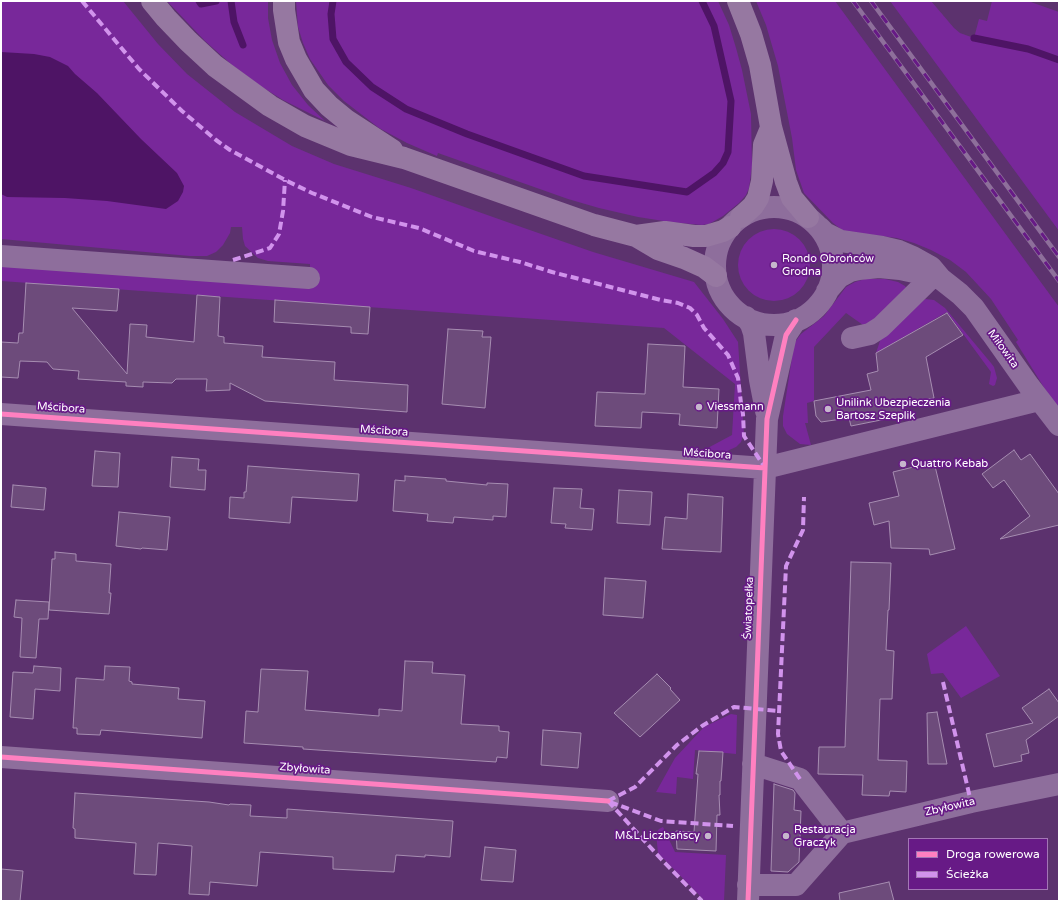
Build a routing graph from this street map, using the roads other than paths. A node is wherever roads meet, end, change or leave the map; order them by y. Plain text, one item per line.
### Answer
1 (152, 1) edge
2 (284, 1) edge
3 (738, 1) edge
4 (771, 127) junction
5 (404, 158) junction
6 (735, 222) junction
7 (814, 222) junction
8 (636, 236) junction
9 (1, 256) edge
10 (716, 276) junction
11 (937, 276) junction
12 (309, 278) dead end
13 (827, 291) junction
14 (746, 317) junction
15 (796, 320) junction
16 (852, 338) dead end
17 (1039, 400) junction
18 (1, 414) edge
19 (767, 418) junction
20 (1059, 425) edge
21 (765, 468) junction
22 (1, 757) edge
23 (753, 764) junction
24 (1059, 784) edge
25 (608, 801) dead end
26 (842, 833) junction
27 (748, 893) edge

1 - 5 main road
2 - 5 main road
3 - 4 main road
4 - 6 main road
4 - 7 main road
5 - 8 main road
6 - 7 street
6 - 8 main road
6 - 10 street
7 - 11 street, Miłowita
7 - 13 street
8 - 10 main road
9 - 12 street
10 - 14 street
11 - 13 street
11 - 16 street
11 - 17 street, Miłowita
13 - 15 street
14 - 15 street
14 - 19 street, Światopełka
15 - 19 street, Światopełka
17 - 20 street, Miłowita
17 - 21 street, Mścibora
18 - 21 street, Mścibora
19 - 21 street, Światopełka
21 - 23 street, Światopełka
22 - 25 street, Zbyłowita
23 - 26 street
23 - 27 street, Światopełka
24 - 26 street, Zbyłowita
26 - 27 street

